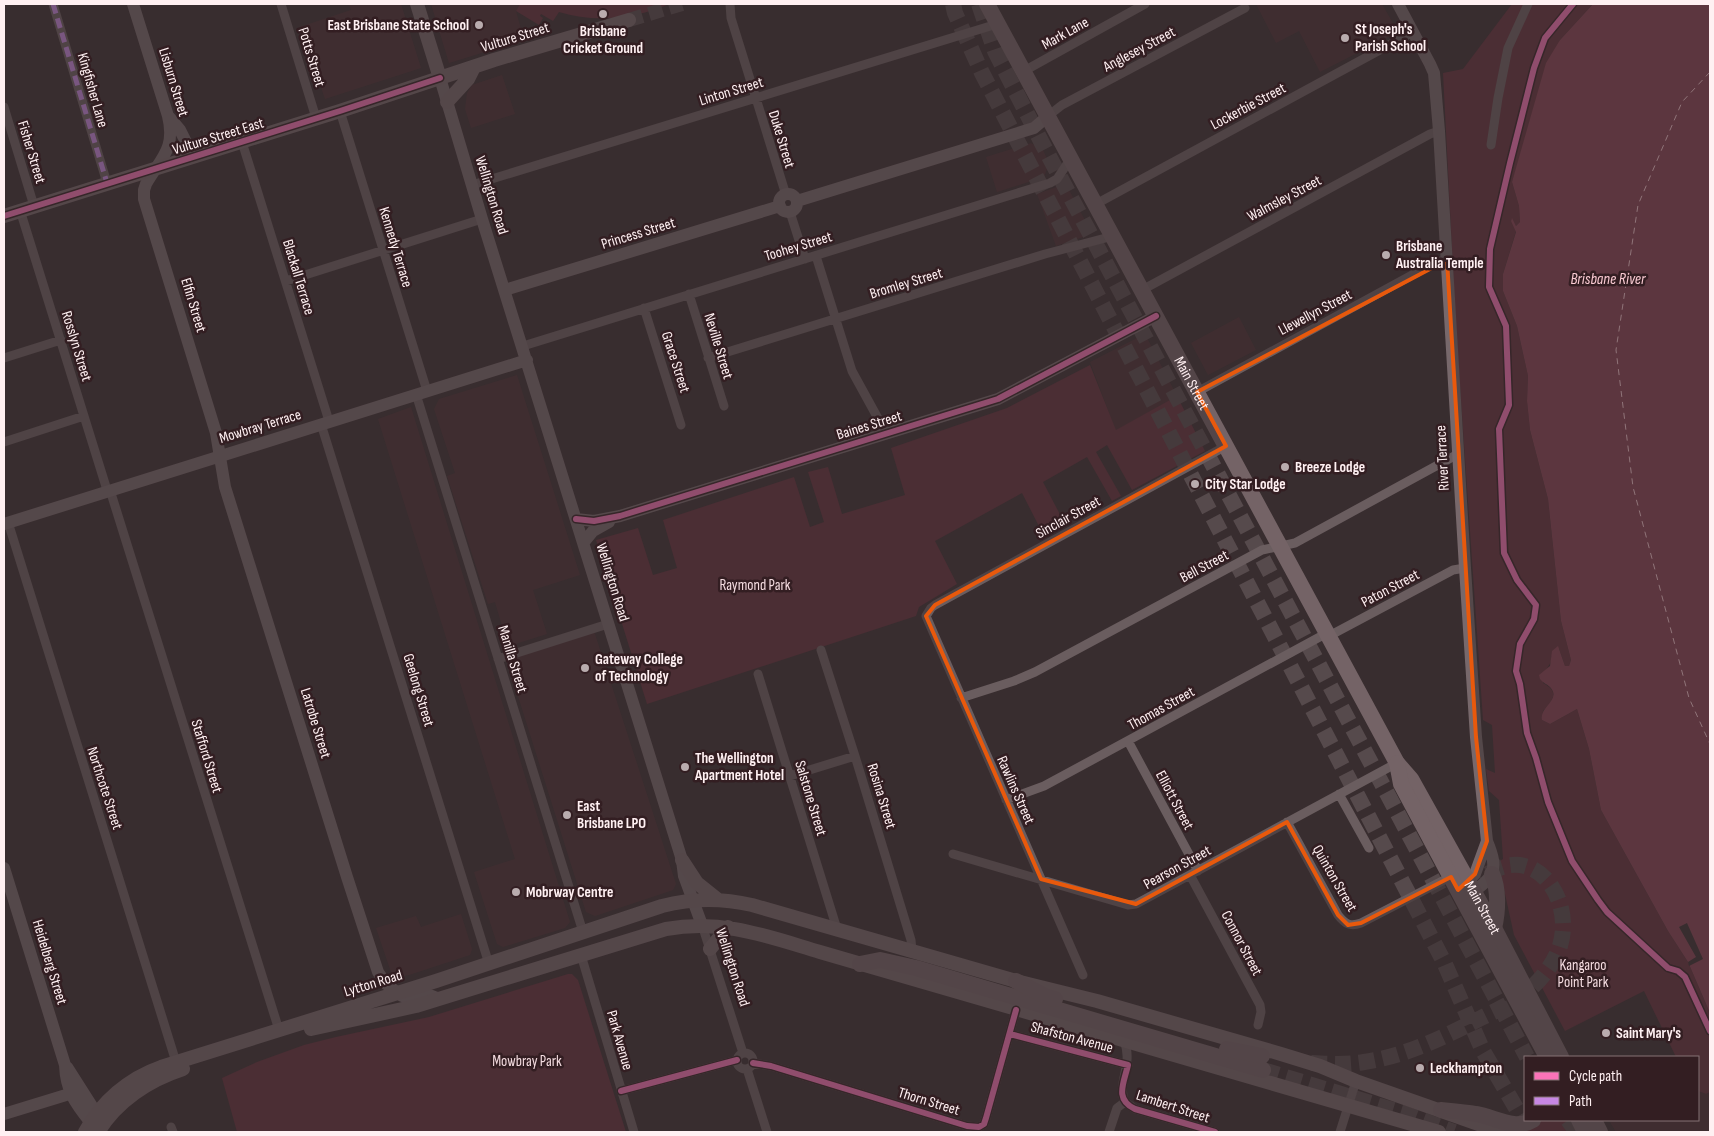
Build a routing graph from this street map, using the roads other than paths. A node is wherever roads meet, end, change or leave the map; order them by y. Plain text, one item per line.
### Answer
1 (53, 4) edge
2 (133, 4) edge
3 (281, 4) edge
4 (417, 4) edge
5 (730, 4) edge
6 (987, 4) edge
7 (1145, 4) edge
8 (1398, 4) edge
9 (1528, 4) edge
10 (1245, 8) dead end
11 (629, 20) tunnel mouth
12 (997, 24) junction
13 (1413, 32) junction
14 (474, 67) junction
15 (1024, 71) junction
16 (440, 78) junction
17 (756, 98) junction
18 (447, 102) junction
19 (4, 107) edge
20 (340, 111) junction
21 (168, 116) junction
22 (1048, 116) junction
23 (316, 118) junction
24 (1439, 131) junction
25 (242, 142) junction
26 (1491, 145) dead end
27 (201, 154) junction
28 (1071, 158) junction
29 (157, 168) junction
30 (106, 184) junction
31 (472, 185) junction
32 (788, 204) junction
33 (1096, 204) junction
34 (34, 206) junction
35 (20, 210) junction
36 (4, 216) edge
37 (482, 219) junction
38 (1113, 236) junction
39 (383, 251) junction
40 (816, 256) junction
41 (805, 259) junction
42 (1447, 260) junction
43 (286, 281) junction
44 (506, 290) junction
45 (1142, 290) junction
46 (689, 294) junction
47 (644, 308) junction
48 (1156, 316) junction
49 (836, 319) junction
50 (61, 340) junction
51 (522, 346) junction
52 (4, 358) edge
53 (708, 358) junction
54 (527, 360) junction
55 (1197, 392) junction
56 (421, 393) junction
57 (724, 406) dead end
58 (84, 416) junction
59 (325, 422) junction
60 (681, 425) dead end
61 (886, 433) junction
62 (4, 442) edge
63 (1226, 446) junction
64 (1458, 454) junction
65 (221, 455) junction
66 (109, 490) junction
67 (620, 516) junction
68 (576, 519) junction
69 (6, 523) edge
70 (584, 542) junction
71 (1280, 546) junction
72 (1465, 568) junction
73 (926, 616) joint
74 (608, 624) junction
75 (1328, 635) junction
76 (821, 650) dead end
77 (498, 659) junction
78 (758, 674) dead end
79 (961, 698) junction
80 (1128, 741) junction
81 (855, 756) junction
82 (1397, 763) junction
83 (790, 776) junction
84 (1339, 794) junction
85 (1006, 800) junction
86 (1288, 822) junction
87 (1487, 841) junction
88 (1369, 848) dead end
89 (953, 854) dead end
90 (682, 860) junction
91 (4, 868) edge
92 (1194, 873) junction
93 (1492, 874) junction
94 (1041, 879) junction
95 (1463, 888) junction
96 (717, 899) junction
97 (692, 900) junction
98 (702, 926) junction
99 (728, 927) junction
100 (1494, 928) junction
101 (837, 929) junction
102 (583, 932) junction
103 (710, 949) junction
104 (912, 951) junction
105 (581, 954) junction
106 (489, 964) junction
107 (860, 964) junction
108 (1083, 975) dead end
109 (1016, 981) junction
110 (397, 994) junction
111 (440, 999) junction
112 (1016, 1010) junction
113 (1258, 1025) dead end
114 (279, 1030) junction
115 (1010, 1034) junction
116 (1124, 1041) junction
117 (1547, 1056) edge
118 (1560, 1056) edge
119 (740, 1057) junction
120 (176, 1062) junction
121 (65, 1065) junction
122 (1128, 1065) junction
123 (750, 1066) junction
124 (1356, 1081) junction
125 (621, 1091) junction
126 (70, 1093) junction
127 (1124, 1102) junction
128 (1348, 1106) junction
129 (1441, 1110) junction
130 (4, 1114) edge
131 (1531, 1121) edge
132 (95, 1125) edge
133 (634, 1132) edge
134 (767, 1132) edge
135 (1109, 1132) edge
136 (1215, 1132) edge
137 (1340, 1132) edge
138 (1439, 1132) edge
139 (1501, 1132) edge

1 - 30 street, Kingfisher Lane
2 - 21 main road, Lisburn Street
3 - 23 street, Potts Street
4 - 16 main road, Wellington Road
5 - 17 street, Duke Street
6 - 12 highway, Main Street
7 - 15 street, Mark Lane
8 - 13 main road
9 - 26 street
10 - 22 street, Anglesey Street
11 - 14 main road, Vulture Street
12 - 15 highway, Main Street
12 - 17 street, Linton Street
13 - 24 main road, River Terrace
13 - 33 street, Lockerbie Street
14 - 16 main road, Vulture Street
14 - 18 main road
15 - 22 highway, Main Street
16 - 18 main road, Wellington Road
16 - 20 main road, Vulture Street East
17 - 31 street, Linton Street
17 - 32 street, Duke Street
18 - 31 main road, Wellington Road
19 - 34 street, Fisher Street
20 - 23 main road, Vulture Street East
20 - 39 street, Kennedy Terrace
21 - 27 main road
21 - 29 main road, Lisburn Street
22 - 28 highway, Main Street
22 - 32 main road, Princess Street
23 - 25 main road, Vulture Street East
24 - 42 main road, River Terrace
24 - 45 street, Walmsley Street
25 - 27 main road, Vulture Street East
25 - 43 street, Blackall Terrace
27 - 29 main road, Vulture Street East
28 - 33 highway, Main Street
28 - 40 street, Toohey Street
29 - 30 main road, Vulture Street East
29 - 65 main road, Elfin Street
30 - 34 main road, Vulture Street East
31 - 37 main road, Wellington Road
32 - 41 street, Duke Street
32 - 44 main road, Princess Street
33 - 38 highway, Main Street
34 - 35 main road, Vulture Street East
35 - 36 main road, Vulture Street East
35 - 50 street, Rosslyn Street
37 - 39 street
37 - 44 main road, Wellington Road
38 - 45 highway, Main Street
38 - 49 street, Bromley Street
39 - 43 street
39 - 56 street, Kennedy Terrace
40 - 41 street, Toohey Street
40 - 49 street
41 - 46 street, Toohey Street
42 - 55 street, Llewellyn Street
42 - 64 main road, River Terrace
43 - 59 street, Blackall Terrace
44 - 51 main road, Wellington Road
45 - 48 highway, Main Street
46 - 47 street, Toohey Street
46 - 53 street, Neville Street
47 - 51 street, Toohey Street
47 - 60 street, Grace Street
48 - 55 highway, Main Street
48 - 61 main road, Baines Street
49 - 53 street, Bromley Street
49 - 61 street
50 - 52 street
50 - 58 street, Rosslyn Street
51 - 54 main road, Wellington Road
53 - 57 street, Neville Street
54 - 56 main road, Mowbray Terrace
54 - 68 main road, Wellington Road
55 - 63 highway, Main Street
56 - 59 main road, Mowbray Terrace
56 - 77 street, Manilla Street
58 - 62 street
58 - 66 street, Rosslyn Street
59 - 65 main road, Mowbray Terrace
59 - 106 street, Geelong Street
61 - 67 main road, Baines Street
63 - 71 highway, Main Street
63 - 73 street, Sinclair Street
64 - 71 street, Bell Street
64 - 72 main road, River Terrace
65 - 66 main road, Mowbray Terrace
65 - 110 main road, Latrobe Street
66 - 69 main road, Mowbray Terrace
66 - 114 street, Stafford Street
67 - 68 main road, Baines Street
67 - 70 main road, Baines Street
68 - 70 main road, Wellington Road
69 - 120 street, Northcote Street
70 - 74 main road, Wellington Road
71 - 75 highway, Main Street
71 - 79 street, Bell Street
72 - 75 street, Paton Street
72 - 87 main road, River Terrace
73 - 79 street, Rawlins Street
74 - 77 street
74 - 90 main road, Wellington Road
75 - 80 street, Thomas Street
75 - 82 highway, Main Street
76 - 81 street, Rosina Street
77 - 102 street, Manilla Street
78 - 83 street, Salstone Street
79 - 85 street, Rawlins Street
80 - 85 street, Thomas Street
80 - 92 street, Elliott Street
81 - 83 street
81 - 104 street, Rosina Street
82 - 84 street, Pearson Street
82 - 95 highway, Main Street
83 - 101 street, Salstone Street
84 - 86 street, Pearson Street
84 - 88 street
85 - 94 street, Rawlins Street
86 - 92 street, Pearson Street
86 - 95 street, Quinton Street
87 - 93 main road, River Terrace
87 - 95 main road, River Terrace
89 - 94 street, Pearson Street
90 - 96 main road
90 - 97 main road, Wellington Road
91 - 121 main road, Heidelberg Street
92 - 94 street, Pearson Street
92 - 113 street, Connor Street
93 - 95 main road
93 - 100 highway
94 - 108 street, Rawlins Street
95 - 100 highway, Main Street
95 - 117 highway, Main Street
96 - 97 main road
96 - 101 main road
97 - 98 main road, Wellington Road
97 - 102 main road, Lytton Road
98 - 99 main road, Shafston Avenue
98 - 103 street, Wellington Road
98 - 105 main road, Lytton Road
99 - 103 main road
99 - 107 main road, Shafston Avenue
100 - 118 highway, Main Street
101 - 104 main road
102 - 106 main road, Lytton Road
103 - 119 street, Wellington Road
104 - 109 main road
105 - 111 main road, Lytton Road
105 - 125 street, Park Avenue
106 - 110 main road, Lytton Road
107 - 109 highway
107 - 112 main road, Shafston Avenue
109 - 124 main road
110 - 111 main road
110 - 114 main road, Lytton Road
111 - 132 main road, Lytton Road
112 - 115 street, Thorn Street
112 - 116 main road, Shafston Avenue
114 - 120 main road, Lytton Road
115 - 122 street, Shafston Avenue
115 - 123 street, Thorn Street
116 - 122 street
116 - 128 main road, Shafston Avenue
119 - 123 street
119 - 123 street
119 - 125 street
120 - 132 main road, Lytton Road
121 - 126 main road, Heidelberg Street
121 - 132 main road, Heidelberg Street
122 - 127 street
123 - 134 street
124 - 128 street
124 - 129 main road
125 - 133 street, Park Avenue
126 - 130 main road
126 - 132 main road, Heidelberg Street
127 - 135 street
127 - 136 street, Lambert Street
128 - 137 street
128 - 138 main road, Shafston Avenue
129 - 131 highway
129 - 139 main road

